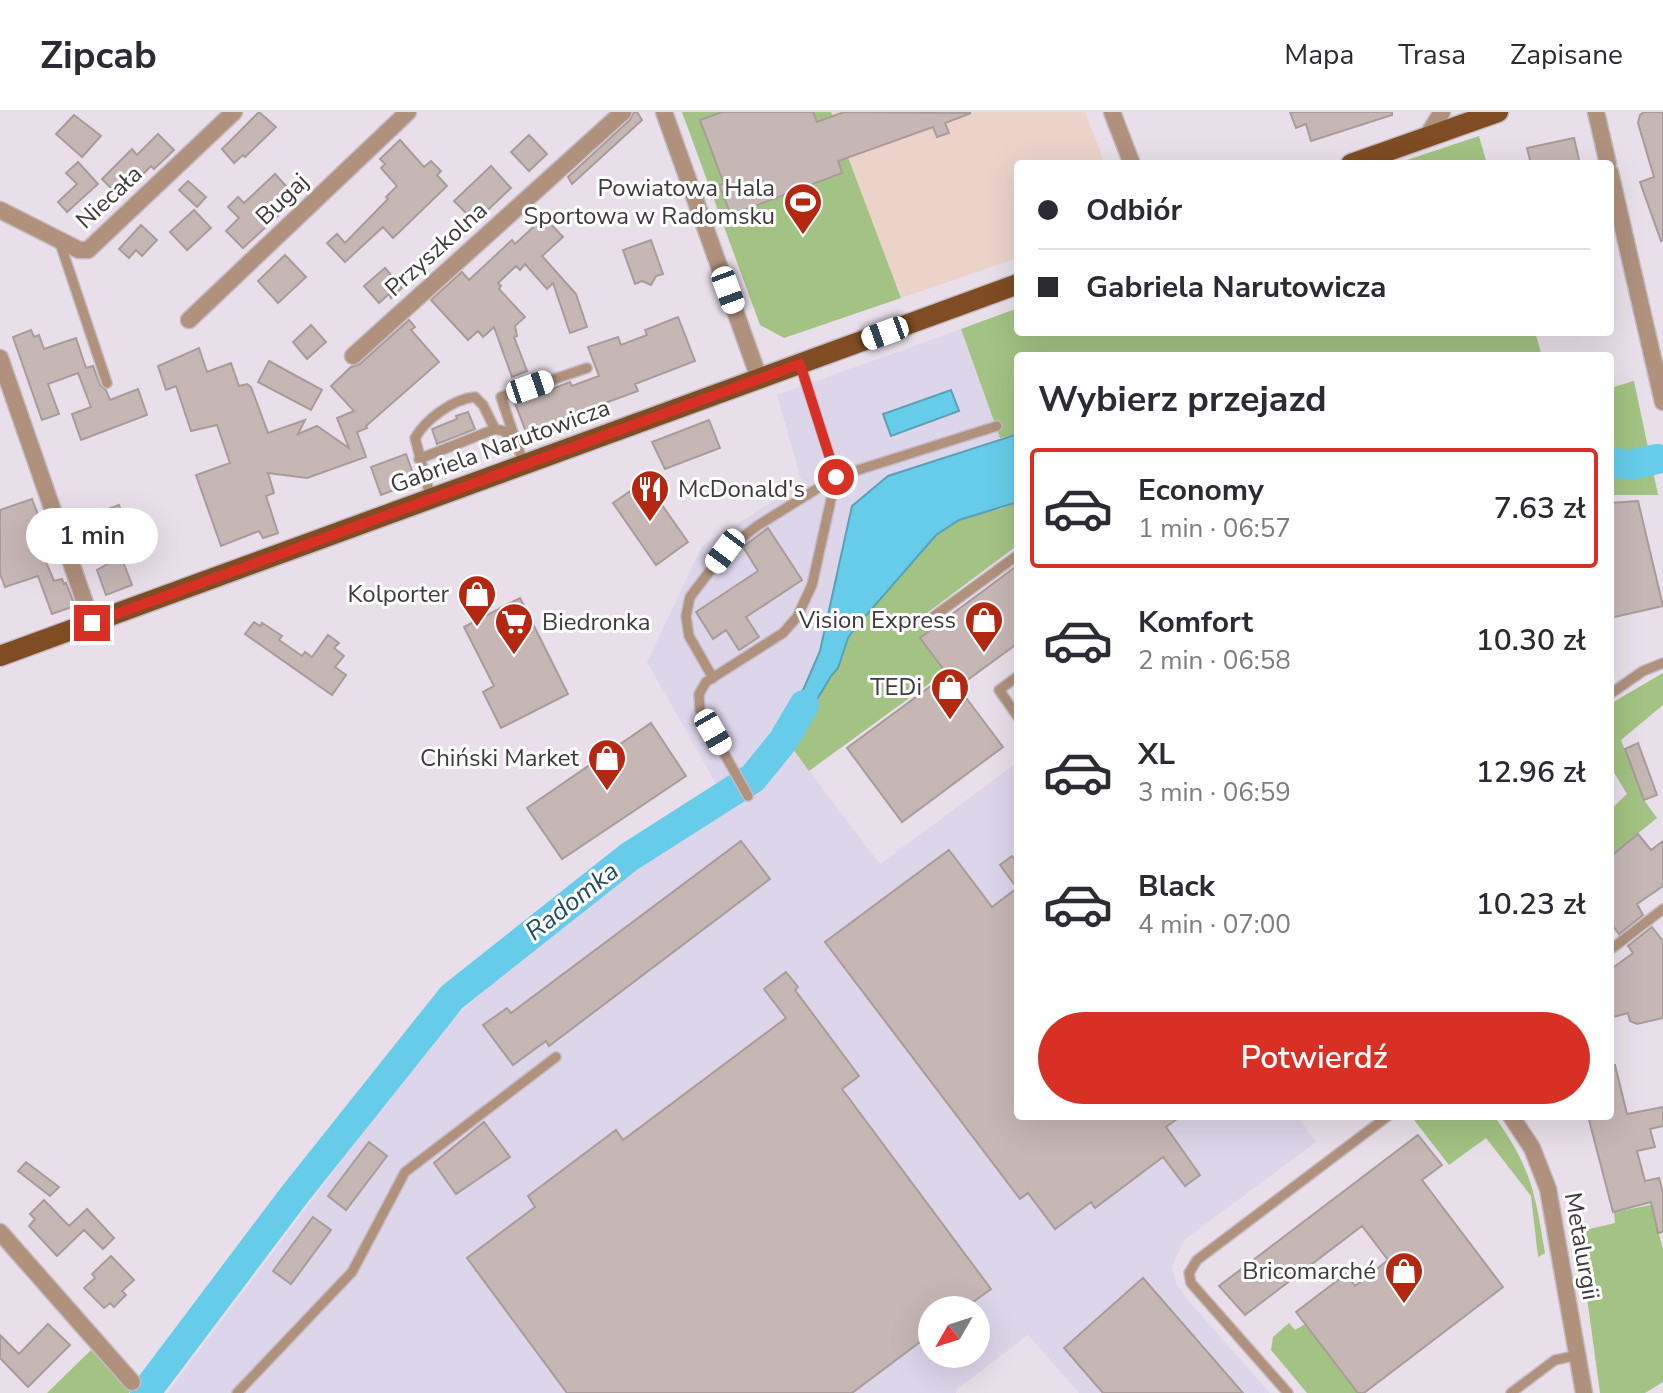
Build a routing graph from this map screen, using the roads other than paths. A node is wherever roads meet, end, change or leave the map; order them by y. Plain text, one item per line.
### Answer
1 (234, 112) edge
2 (408, 112) edge
3 (623, 112) edge
4 (664, 112) edge
5 (1112, 112) edge
6 (1442, 112) edge
7 (1498, 112) edge
8 (1596, 112) edge
9 (1427, 136) junction
10 (1130, 160) edge
11 (1362, 160) edge
12 (1607, 160) edge
13 (1614, 189) edge
14 (0, 210) edge
15 (59, 240) junction
16 (1014, 285) edge
17 (189, 320) dead end
18 (353, 356) dead end
19 (0, 358) edge
20 (800, 364) junction
21 (587, 368) dead end
22 (759, 378) junction
23 (107, 383) dead end
24 (1663, 402) edge
25 (997, 426) dead end
26 (495, 429) junction
27 (521, 455) junction
28 (419, 459) junction
29 (836, 477) junction
30 (431, 499) junction
31 (1014, 558) edge
32 (933, 617) dead end
33 (92, 623) junction
34 (0, 656) edge
35 (1663, 663) edge
36 (713, 678) junction
37 (1014, 679) edge
38 (1614, 691) edge
39 (1014, 711) edge
40 (748, 796) dead end
41 (1663, 909) edge
42 (1614, 947) edge
43 (556, 1057) dead end
44 (1383, 1120) edge
45 (1514, 1120) edge
46 (0, 1232) edge
47 (1578, 1355) junction
48 (132, 1382) dead end
49 (237, 1393) edge
50 (1288, 1393) edge
51 (1511, 1393) edge
52 (1584, 1393) edge

1 - 15 street, Niecała
2 - 17 street, Bugaj
3 - 18 street, Przyszkolna
4 - 22 street
5 - 10 street
6 - 9 street
7 - 9 main road
8 - 12 street
9 - 11 main road
13 - 24 street
14 - 15 street, Niecała
15 - 23 lane
16 - 20 main road, Gabriela Narutowicza
19 - 33 street
20 - 22 main road, Gabriela Narutowicza
20 - 29 lane
21 - 27 lane
22 - 27 main road, Gabriela Narutowicza
25 - 29 lane
26 - 27 lane
26 - 28 lane
26 - 28 lane
27 - 30 main road, Gabriela Narutowicza
28 - 30 lane
29 - 36 lane
29 - 36 lane
30 - 33 main road, Gabriela Narutowicza
31 - 32 lane
33 - 34 main road, Gabriela Narutowicza
35 - 38 lane
36 - 40 lane
37 - 39 lane
41 - 42 lane
43 - 49 lane
44 - 50 lane
45 - 47 street, Metalurgii
46 - 48 street
47 - 51 lane
47 - 52 street, Metalurgii

